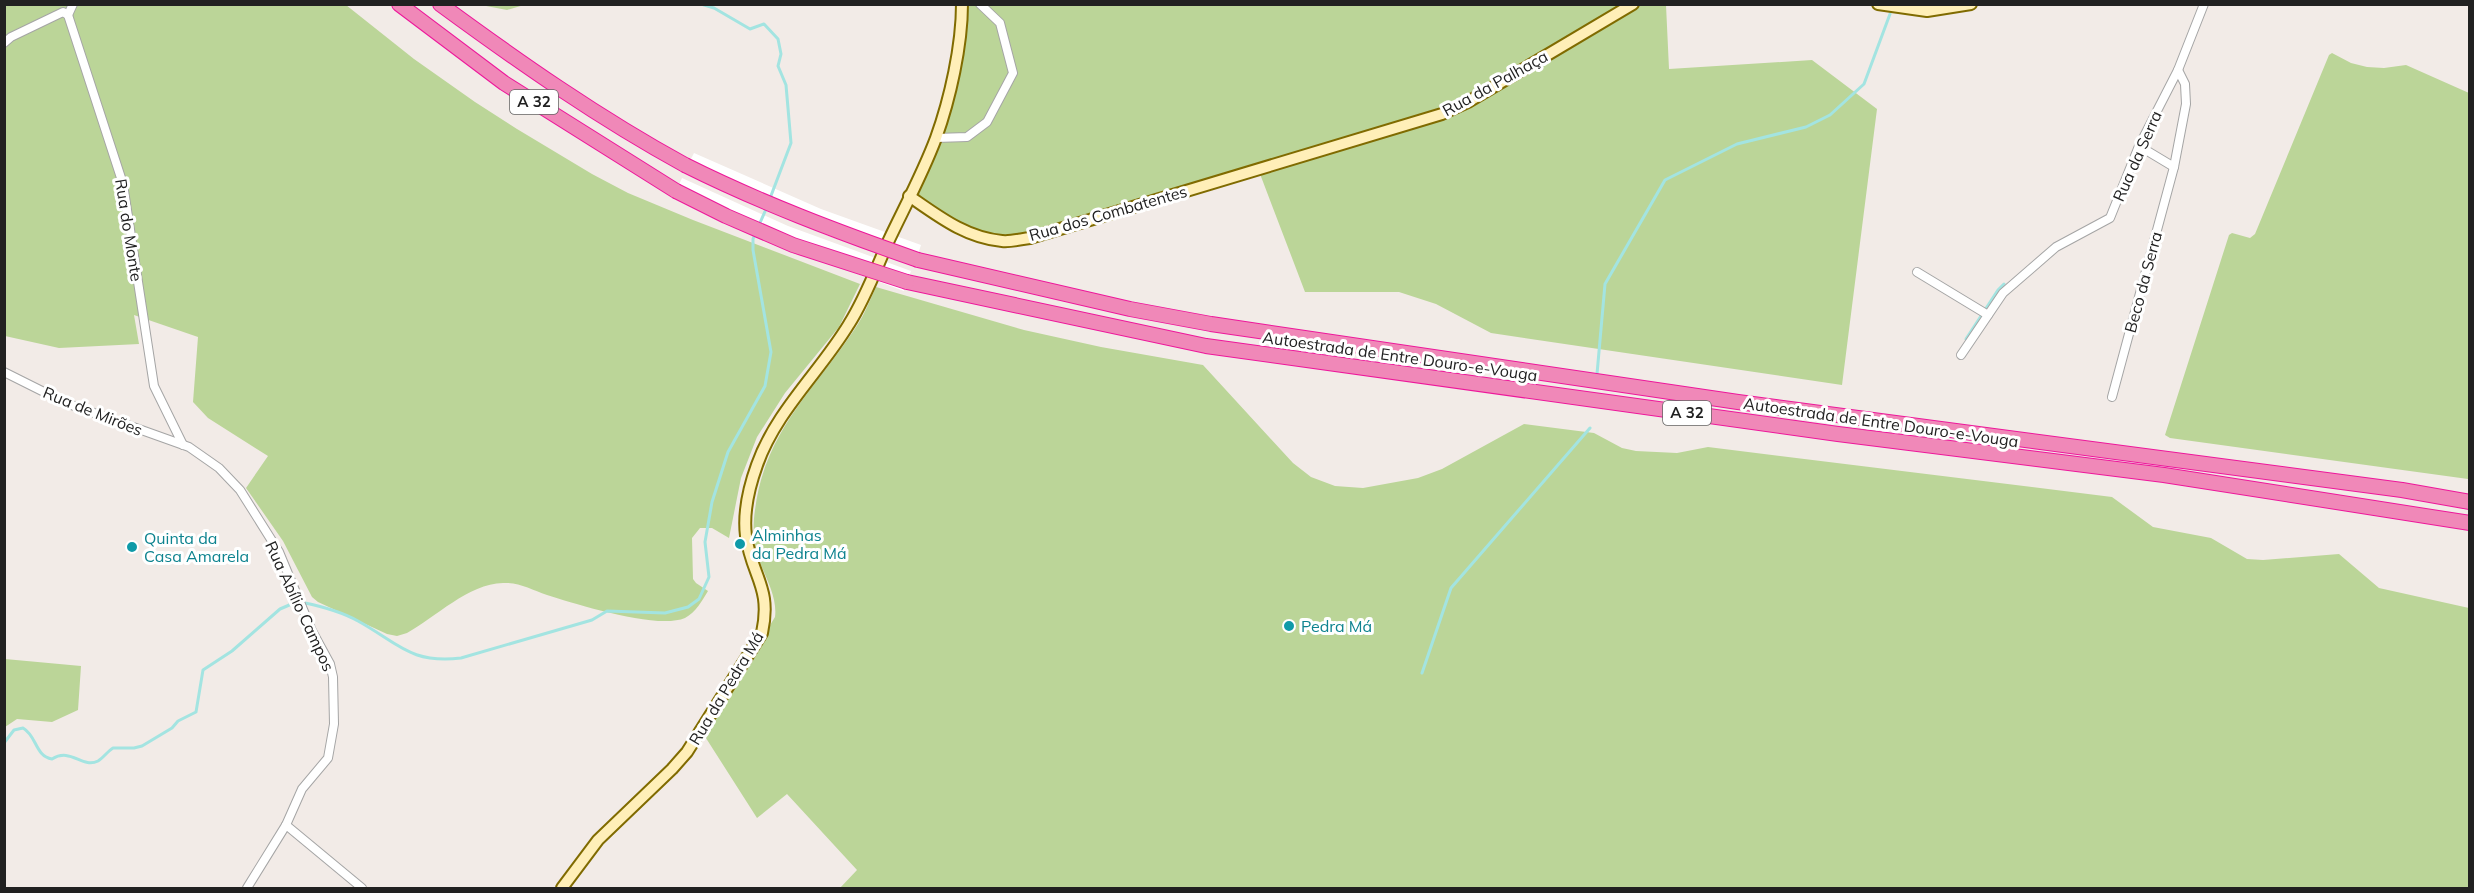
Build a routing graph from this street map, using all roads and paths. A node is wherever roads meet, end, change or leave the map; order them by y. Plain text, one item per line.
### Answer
1 (73, 4) edge
2 (399, 4) edge
3 (440, 4) edge
4 (962, 4) edge
5 (980, 4) edge
6 (1633, 4) edge
7 (1878, 4) edge
8 (1971, 4) edge
9 (2204, 4) edge
10 (68, 15) junction
11 (4, 43) edge
12 (2178, 70) junction
13 (936, 138) junction
14 (2139, 146) junction
15 (1314, 152) joint
16 (2174, 167) junction
17 (909, 196) junction
18 (1917, 272) dead end
19 (1988, 315) junction
20 (1961, 355) dead end
21 (4, 372) edge
22 (2112, 397) dead end
23 (183, 445) junction
24 (2469, 502) edge
25 (2469, 523) edge
26 (286, 825) junction
27 (247, 888) edge
28 (362, 888) edge
29 (562, 888) edge

1 - 10 street
2 - 25 highway, Autoestrada de Entre Douro-e-Vouga / A 32, bridge
3 - 24 highway, Autoestrada de Entre Douro-e-Vouga / A 32, bridge
4 - 13 main road, Rua da Pedra Má
5 - 13 street
6 - 15 main road, Rua da Palhaça
7 - 8 main road
9 - 12 street, Rua da Serra
10 - 11 street
10 - 23 street, Rua do Monte
12 - 14 street, Rua da Serra
12 - 16 street, Beco da Serra
13 - 17 main road, Rua da Pedra Má
14 - 16 street
14 - 19 street, Rua da Serra
15 - 17 main road, Rua dos Combatentes
16 - 22 street, Beco da Serra
17 - 29 main road, Rua da Pedra Má
18 - 19 street
19 - 20 street, Rua da Serra
21 - 23 street, Rua de Mirões
23 - 26 street, Rua Abílio Campos
26 - 27 street, Rua Abílio Campos
26 - 28 street

